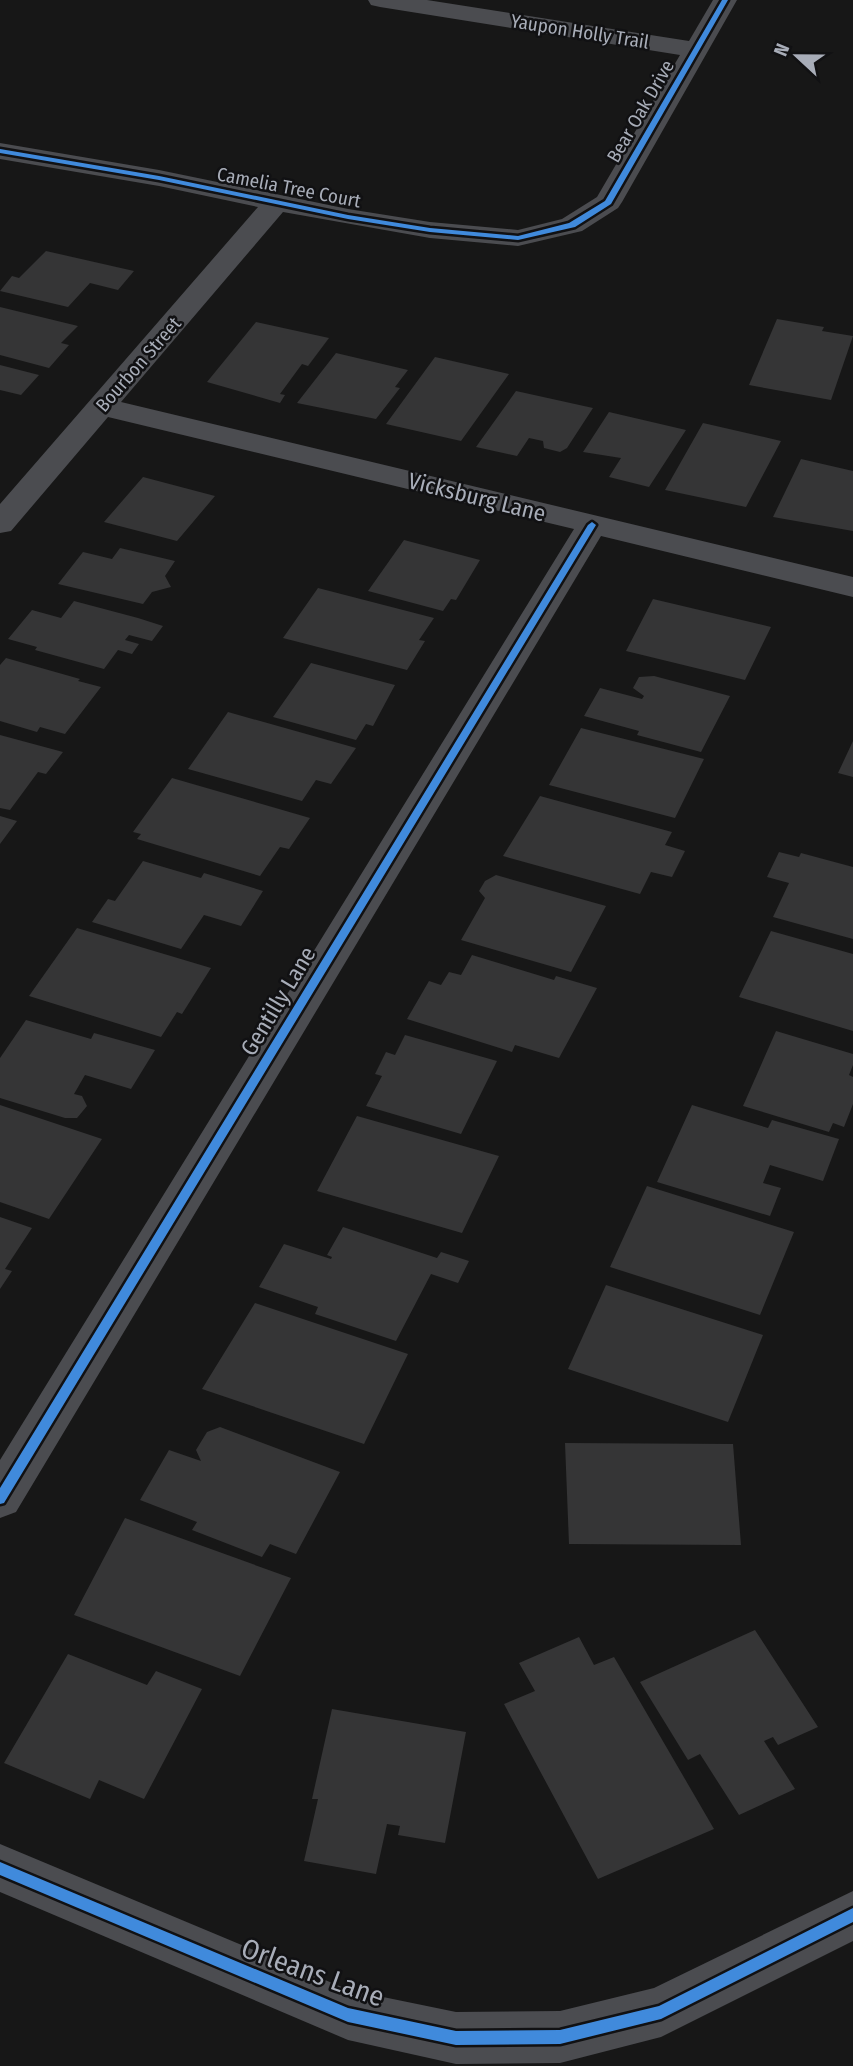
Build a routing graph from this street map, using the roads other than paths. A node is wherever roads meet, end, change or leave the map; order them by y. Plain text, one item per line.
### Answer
1 (380, 0) edge
2 (724, 0) edge
3 (696, 50) junction
4 (0, 151) edge
5 (276, 204) junction
6 (572, 225) joint
7 (102, 406) junction
8 (0, 524) edge
9 (592, 525) junction
10 (853, 587) edge
11 (0, 1499) edge
12 (0, 1868) edge
13 (853, 1915) edge

1 - 3 street, Yaupon Holly Trail
2 - 3 street, Bear Oak Drive
3 - 6 street, Bear Oak Drive
4 - 5 street, Camelia Tree Court
5 - 6 street, Camelia Tree Court
5 - 7 street, Bourbon Street
7 - 8 street, Bourbon Street
7 - 9 street, Vicksburg Lane
9 - 10 street, Vicksburg Lane
9 - 11 street, Gentilly Lane
12 - 13 street, Orleans Lane

